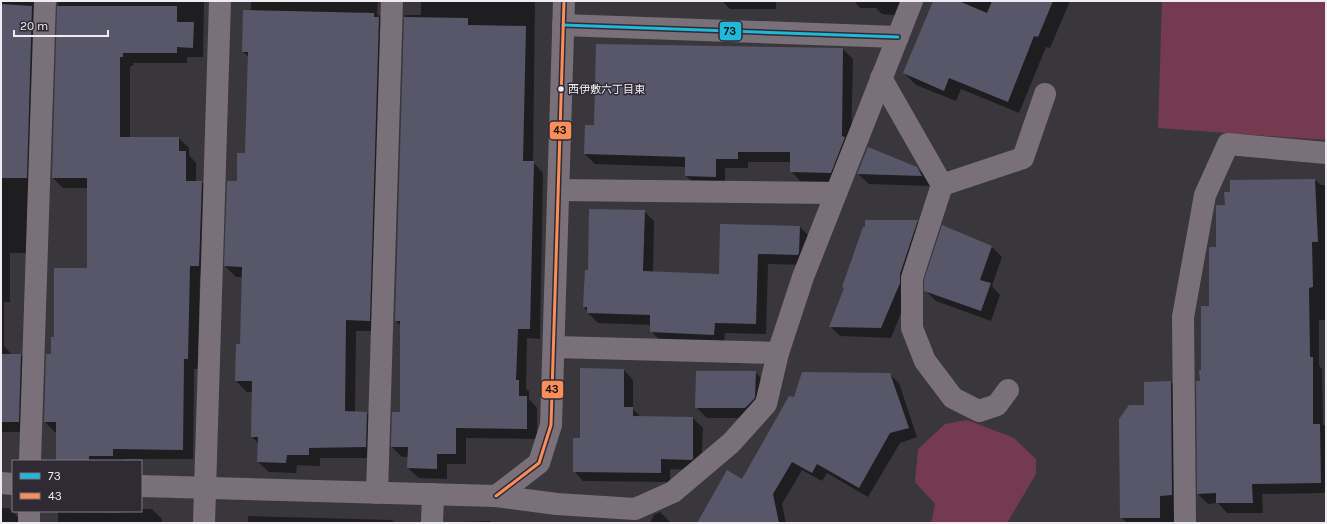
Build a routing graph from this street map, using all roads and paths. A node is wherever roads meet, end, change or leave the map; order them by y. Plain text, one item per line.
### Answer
1 (45, 1) edge
2 (220, 1) edge
3 (392, 1) edge
4 (564, 1) edge
5 (912, 1) edge
6 (563, 25) junction
7 (898, 37) junction
8 (881, 78) junction
9 (1045, 94) dead end
10 (1326, 153) edge
11 (942, 185) junction
12 (559, 190) junction
13 (836, 193) junction
14 (554, 347) junction
15 (778, 353) junction
16 (1008, 390) dead end
17 (30, 460) edge
18 (1, 483) edge
19 (12, 484) edge
20 (142, 486) edge
21 (205, 487) junction
22 (377, 493) junction
23 (433, 494) junction
24 (496, 496) junction
25 (29, 512) edge
26 (632, 516) edge
27 (28, 523) edge
28 (204, 523) edge
29 (432, 523) edge
30 (1185, 523) edge

1 - 17 street
2 - 21 street
3 - 22 street
4 - 6 street
5 - 7 street
6 - 7 street
6 - 12 street
7 - 8 street
8 - 11 street
8 - 13 street
9 - 11 street
10 - 30 street
11 - 16 street
12 - 13 street
12 - 14 street
13 - 15 street
14 - 15 street
14 - 24 street
15 - 26 street
18 - 19 street
20 - 21 street
21 - 22 street
21 - 28 street
22 - 23 street
23 - 24 street
23 - 29 street
24 - 26 street
25 - 27 street

